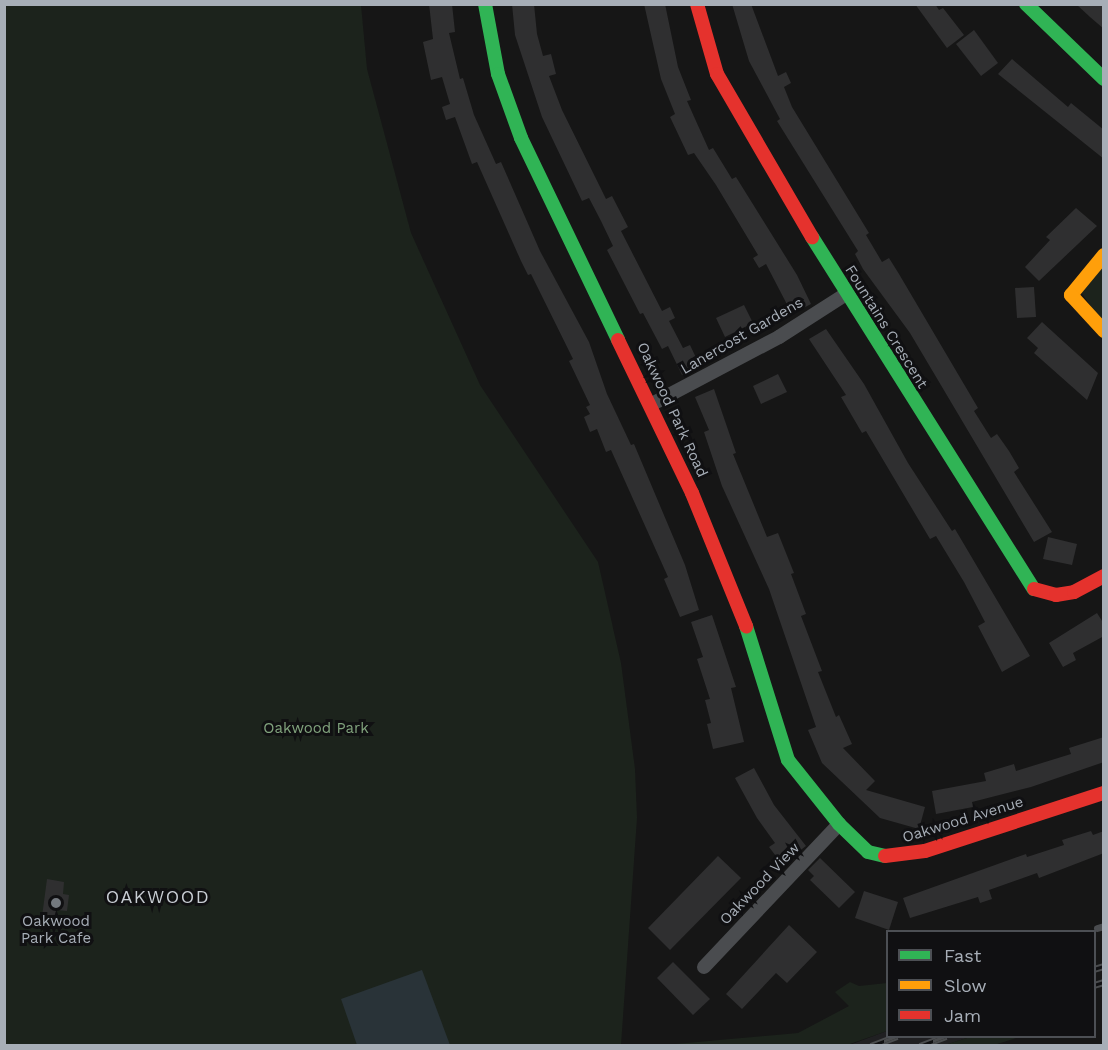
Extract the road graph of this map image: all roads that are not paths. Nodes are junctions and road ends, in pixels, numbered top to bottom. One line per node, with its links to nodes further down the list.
1 (485, 4): 8 (street, Oakwood Park Road)
2 (697, 4): 6 (street, Fountains Crescent)
3 (1026, 4): 4 (street)
4 (1104, 80)
5 (1104, 255): 7 (street)
6 (846, 294): 8 (street, Lanercost Gardens); 9 (street, Fountains Crescent)
7 (1104, 331)
8 (652, 404): 11 (street, Oakwood Park Road)
9 (1104, 576)
10 (1104, 793): 11 (street, Oakwood Avenue)
11 (839, 824): 12 (street, Oakwood View)
12 (704, 966)

